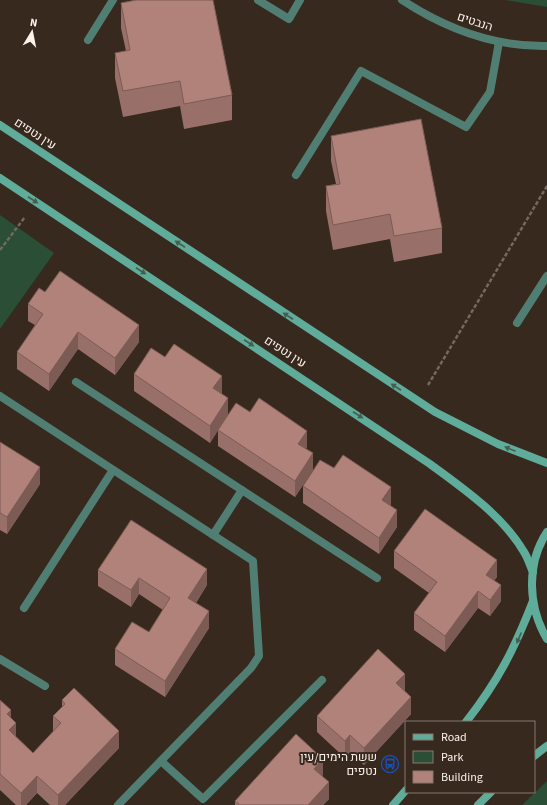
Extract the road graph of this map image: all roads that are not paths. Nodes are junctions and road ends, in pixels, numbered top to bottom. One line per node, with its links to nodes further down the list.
1 (113, 0): 5 (street)
2 (258, 0): 3 (street)
3 (300, 0)
4 (402, 0): 6 (street, הנבטים)
5 (88, 40)
6 (499, 42): 7 (street, הנבטים); 9 (street)
7 (547, 46)
8 (0, 125): 15 (street, עין נטפים, one-way to 8)
9 (296, 175)
10 (0, 178): 20 (street, עין נטפים, one-way to 20)
11 (547, 276): 12 (street)
12 (517, 323)
13 (76, 382): 17 (street)
14 (0, 396): 16 (street)
15 (547, 463)
16 (113, 470): 19 (street); 23 (street)
17 (242, 490): 19 (street); 21 (street)
18 (547, 532): 20 (street)
19 (213, 536): 31 (street)
20 (533, 572): 22 (street)
21 (377, 578)
22 (533, 601): 24 (street); 28 (street, one-way to 28)
23 (24, 608)
24 (547, 639)
25 (0, 659): 27 (street)
26 (322, 680): 31 (street)
27 (46, 686)
28 (467, 721)
29 (547, 746): 30 (street)
30 (535, 755)
31 (161, 761): 34 (street)
32 (405, 791): 35 (street)
33 (491, 793): 36 (street)
34 (118, 805)
35 (393, 805)
36 (478, 805)

